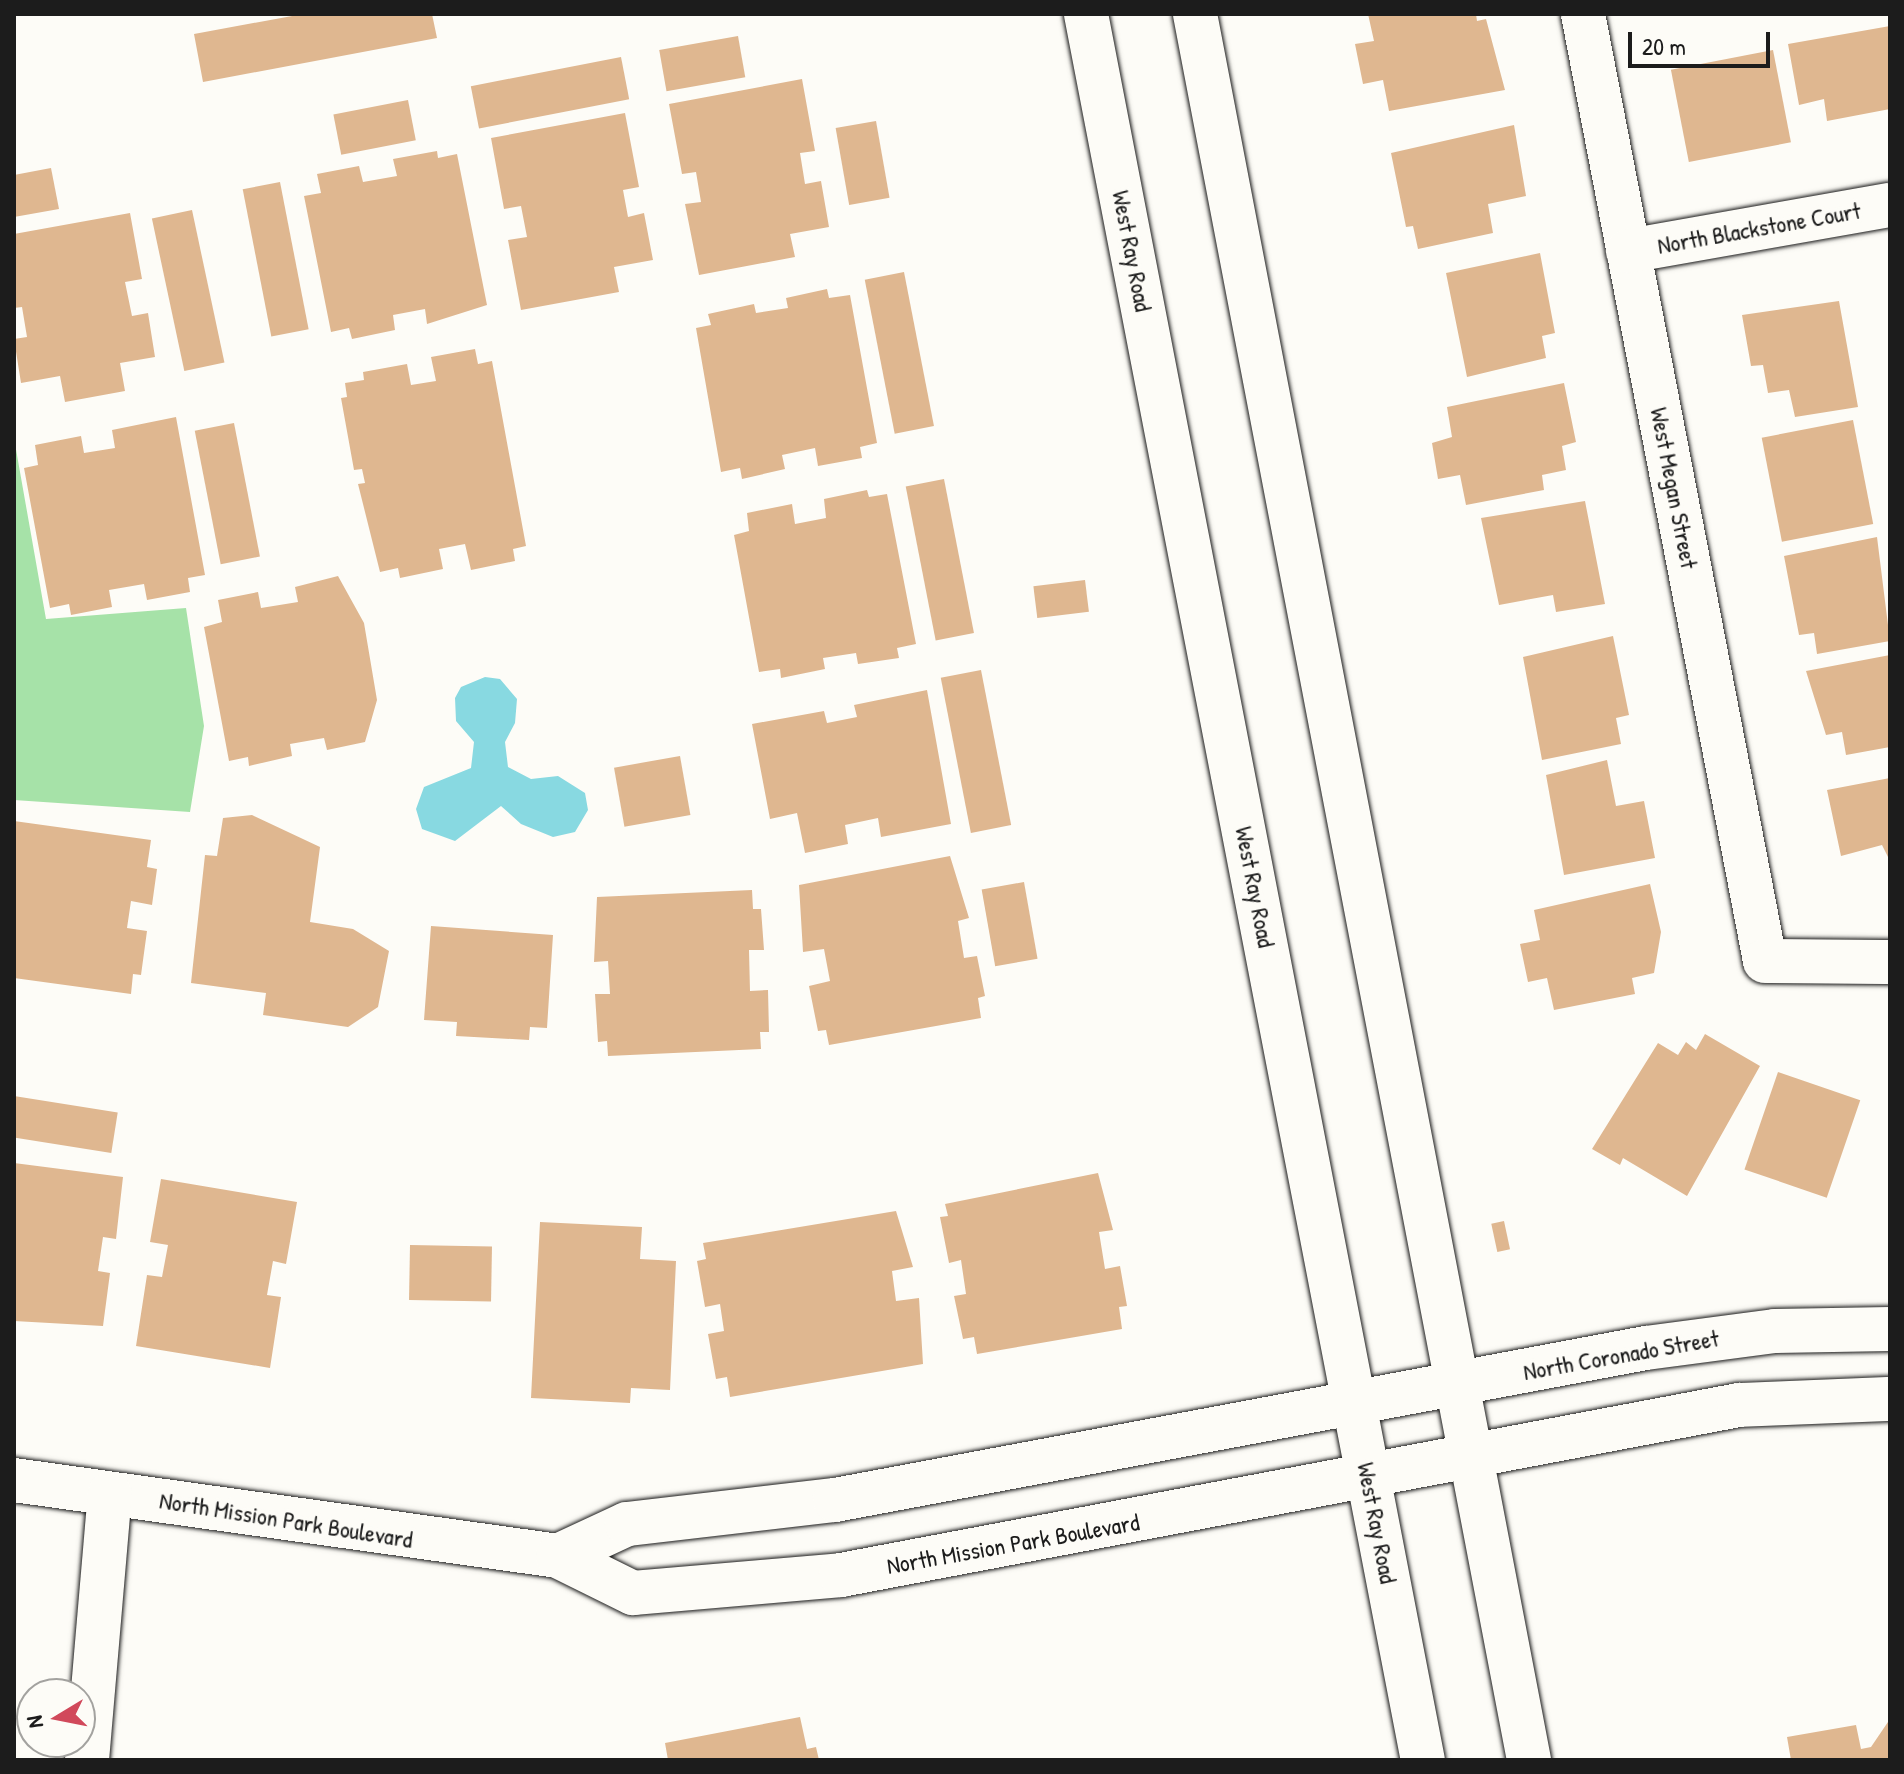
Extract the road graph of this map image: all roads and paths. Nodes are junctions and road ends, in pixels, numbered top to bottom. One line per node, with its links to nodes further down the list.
1 (1086, 14): 10 (street, West Ray Road)
2 (1195, 14): 8 (street)
3 (1583, 14): 5 (street, West Megan Street)
4 (1890, 205): 5 (street, North Blackstone Court)
5 (1628, 251): 6 (street, West Megan Street)
6 (1890, 962)
7 (1890, 1329): 8 (street, North Coronado Street)
8 (1458, 1385): 10 (street, North Coronado Street); 11 (street)
9 (1890, 1399): 11 (street)
10 (1354, 1404): 12 (street, West Ray Road); 15 (street)
11 (1471, 1454): 12 (street, North Mission Park Boulevard); 18 (street)
12 (1367, 1475): 15 (street, North Mission Park Boulevard); 17 (street, West Ray Road)
13 (14, 1480): 14 (street, North Mission Park Boulevard)
14 (110, 1494): 15 (street, North Mission Park Boulevard); 16 (street)
15 (558, 1556)
16 (87, 1760)
17 (1423, 1760)
18 (1529, 1760)

